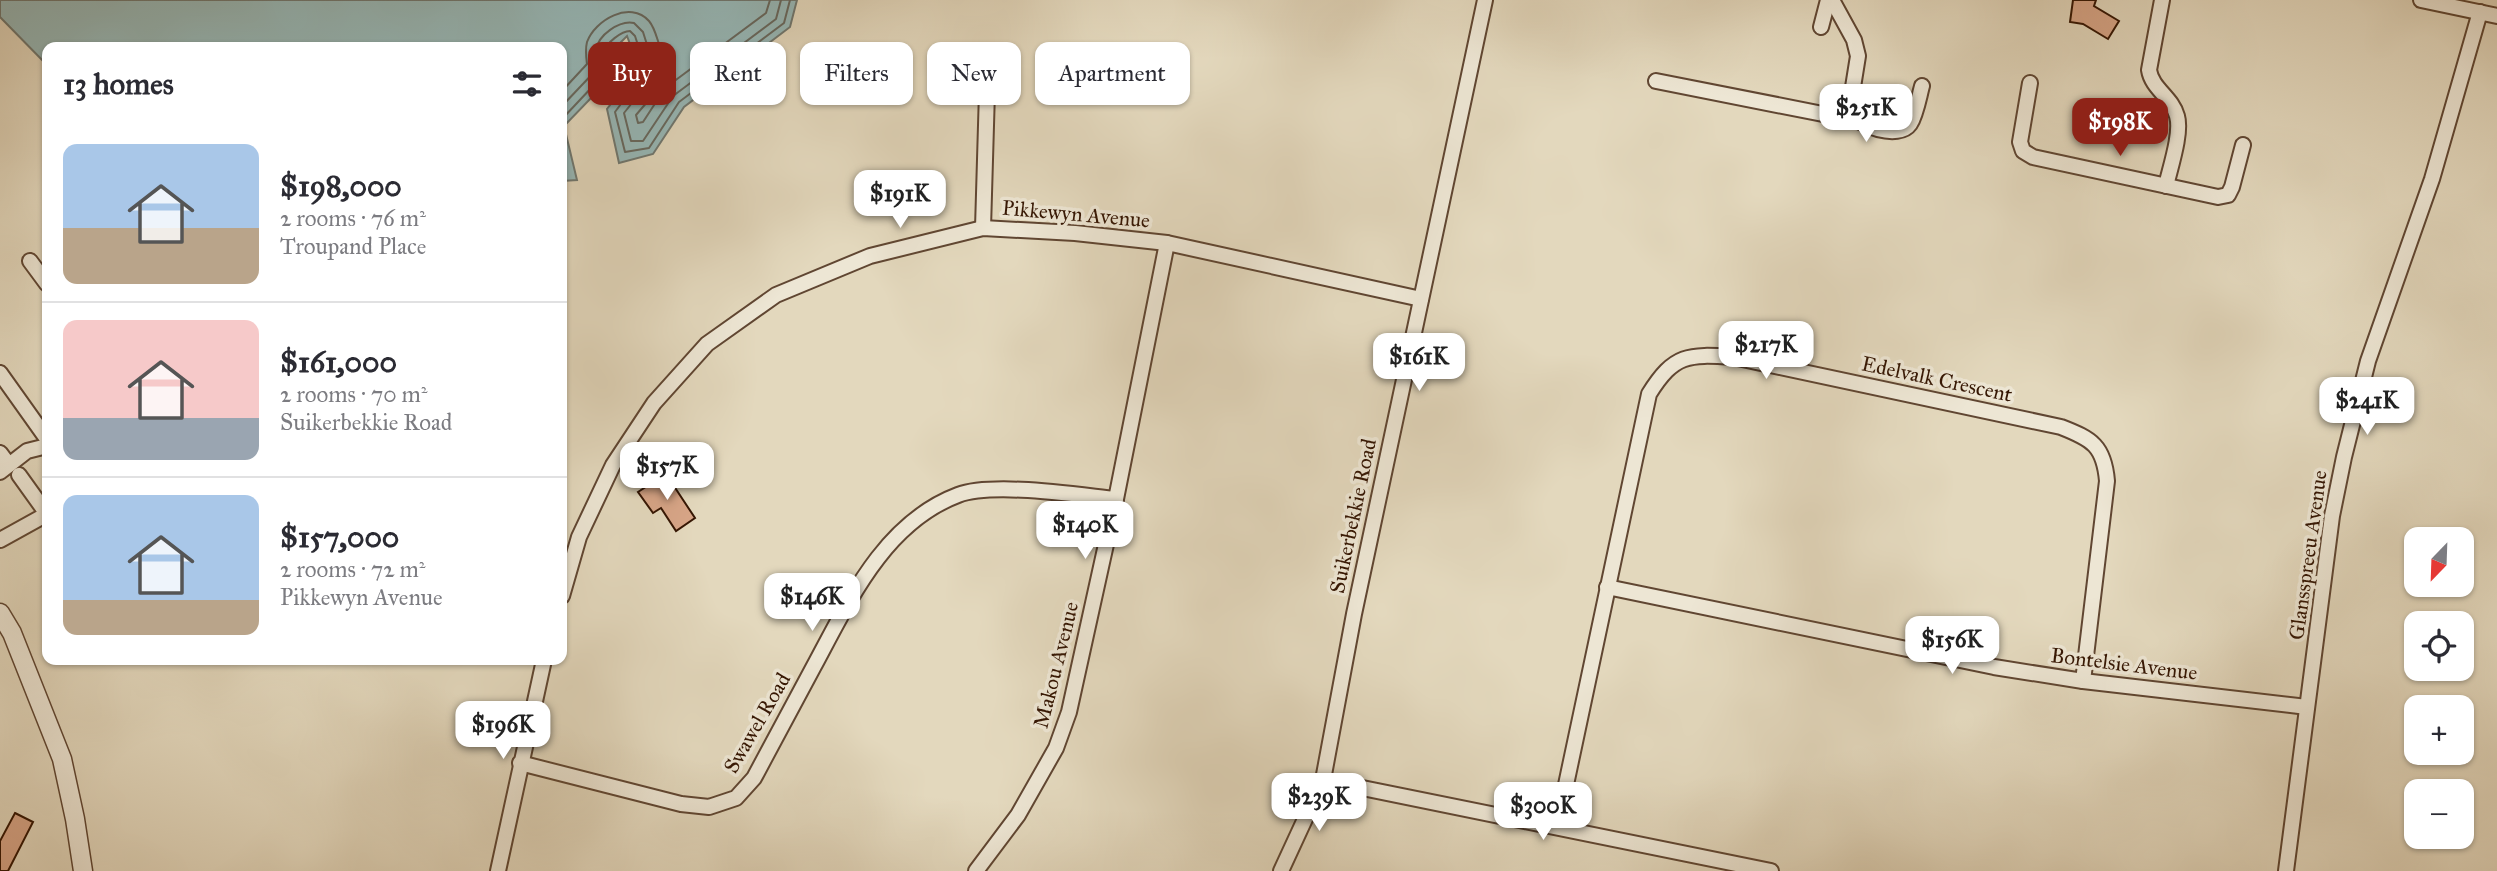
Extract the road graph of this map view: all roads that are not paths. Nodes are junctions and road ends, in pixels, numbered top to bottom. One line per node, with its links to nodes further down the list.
1 (1485, 0): 19 (street, Suikerbekkie Road)
2 (1830, 0): 7 (street); 12 (street)
3 (2162, 0): 14 (street)
4 (2421, 0): 5 (street)
5 (2480, 12): 6 (street); 34 (street, Glansspreeu Avenue)
6 (2497, 16)
7 (1821, 27)
8 (1656, 81): 12 (street)
9 (2030, 83): 14 (street)
10 (1922, 86): 12 (street)
11 (987, 105): 15 (street)
12 (1849, 112)
13 (2243, 145): 14 (street)
14 (2166, 186)
15 (983, 228): 16 (street, Pikkewyn Avenue); 29 (street, Pikkewyn Avenue)
16 (1167, 243): 19 (street, Pikkewyn Avenue); 25 (street, Makou Avenue)
17 (30, 261): 18 (street)
18 (42, 277)
19 (1421, 299): 36 (street, Suikerbekkie Road)
20 (0, 373): 21 (street)
21 (42, 432)
22 (42, 446): 24 (street)
23 (0, 453): 24 (street)
24 (9, 471): 26 (street)
25 (1116, 499): 35 (street, Swawel Road); 40 (street, Makou Avenue)
26 (42, 508)
27 (42, 517): 28 (street)
28 (0, 540)
29 (567, 579)
30 (1607, 587): 33 (street, Bontelsie Avenue); 33 (street, Edelvalk Crescent); 37 (street, Edelvalk Crescent)
31 (0, 613): 38 (street)
32 (543, 665): 35 (street)
33 (2082, 681): 34 (street, Bontelsie Avenue)
34 (2307, 707): 43 (street, Glansspreeu Avenue)
35 (520, 763): 39 (street)
36 (1323, 780): 37 (street); 41 (street, Suikerbekkie Road)
37 (1558, 827): 42 (street)
38 (83, 871)
39 (498, 871)
40 (976, 871)
41 (1282, 871)
42 (1771, 871)
43 (2286, 871)

